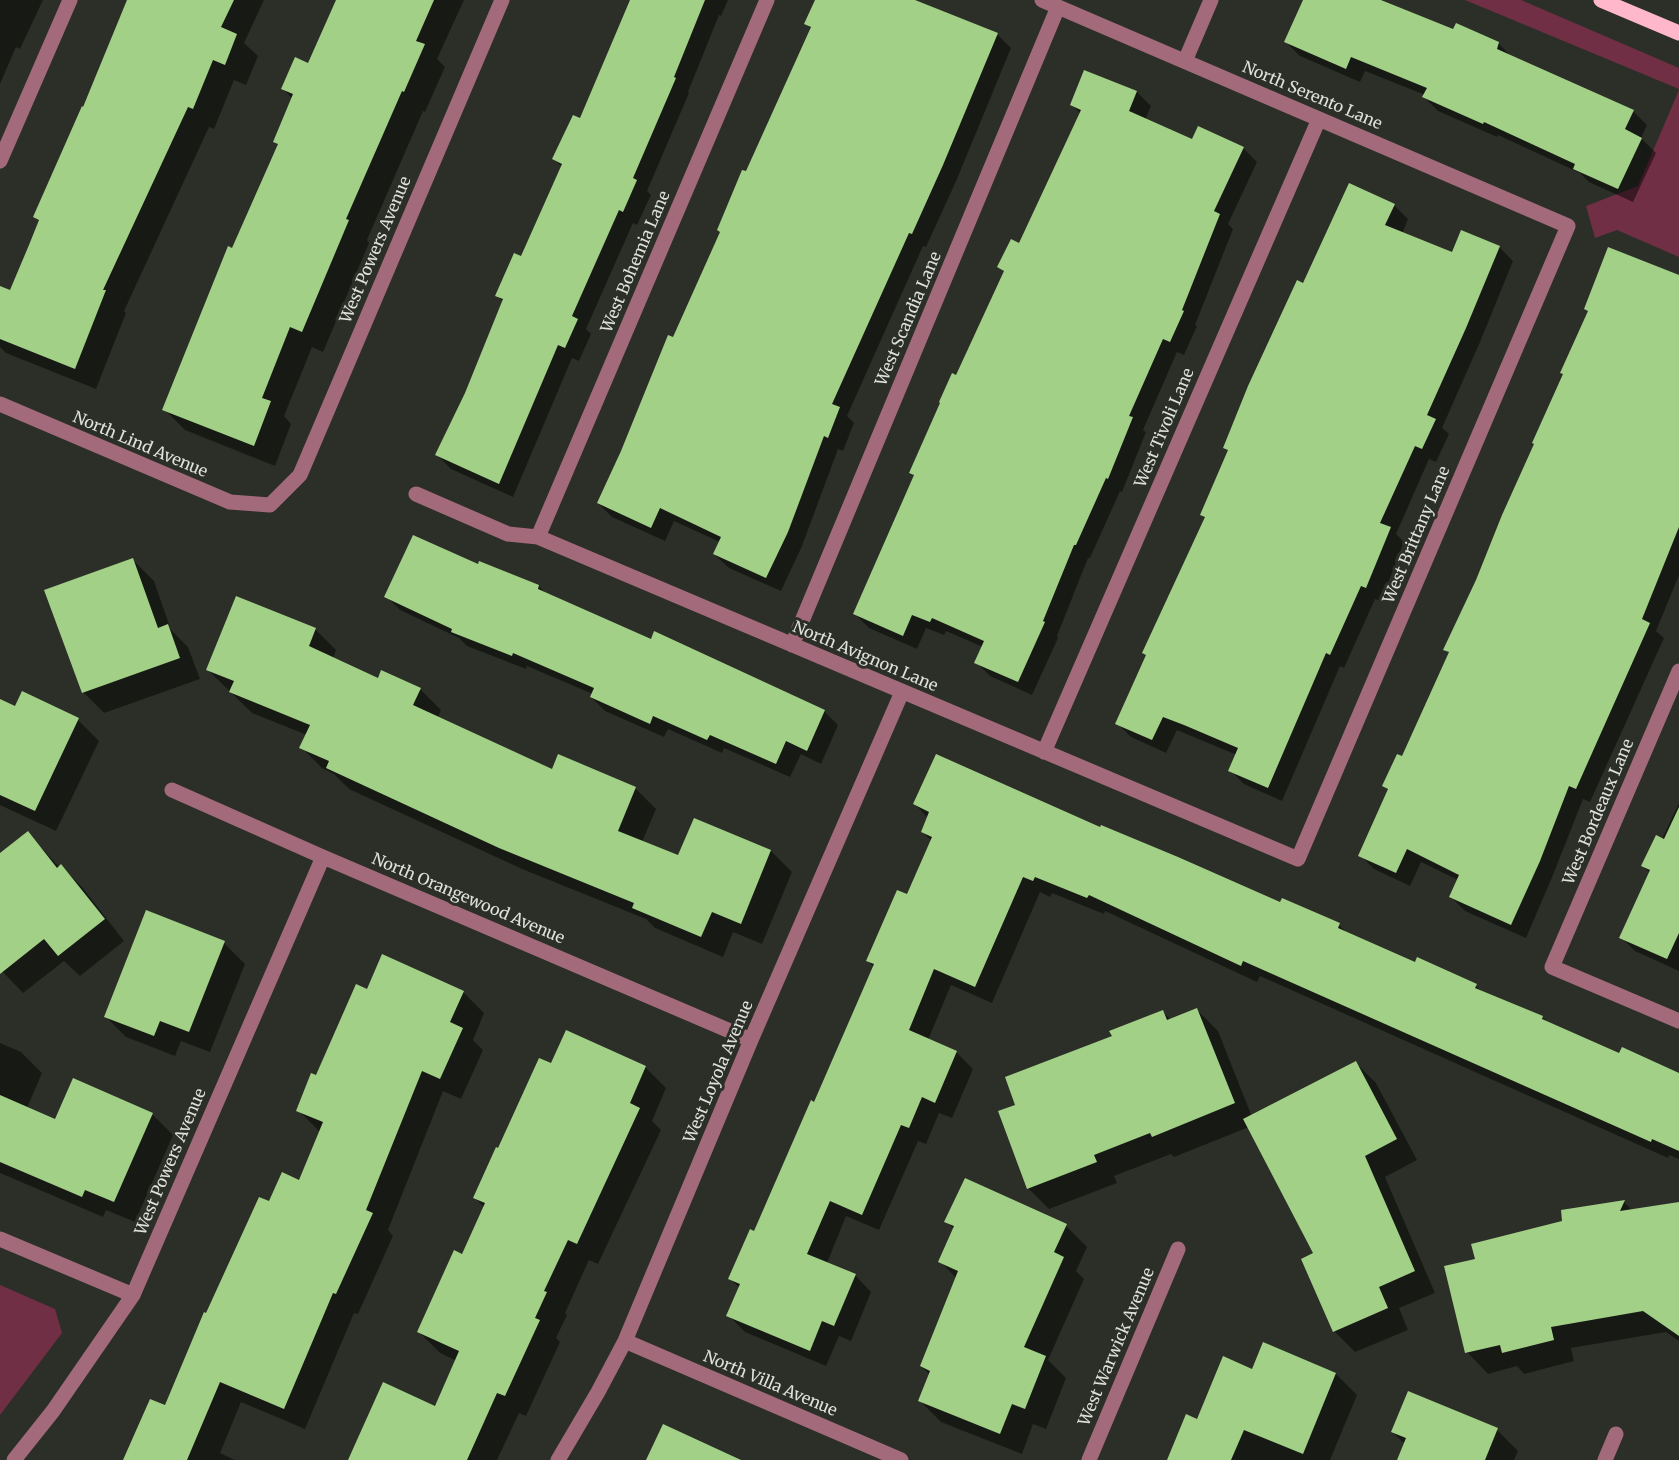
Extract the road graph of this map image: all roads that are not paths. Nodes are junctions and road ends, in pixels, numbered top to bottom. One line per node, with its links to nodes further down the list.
1 (69, 0): 11 (street)
2 (502, 0): 15 (street, West Powers Avenue)
3 (767, 0): 16 (street, West Bohemia Lane)
4 (1042, 0): 7 (street, North Serento Lane)
5 (1211, 0): 9 (street)
6 (1601, 0): 8 (main road)
7 (1058, 7): 9 (street, North Serento Lane); 17 (street, West Scandia Lane)
8 (1679, 33)
9 (1185, 61): 10 (street, North Serento Lane)
10 (1319, 119): 12 (street, North Serento Lane); 20 (street, West Tivoli Lane)
11 (0, 161)
12 (1568, 226): 23 (street, West Brittany Lane)
13 (0, 404): 15 (street, North Lind Avenue)
14 (416, 494): 16 (street, North Avignon Lane)
15 (270, 506)
16 (538, 537): 17 (street, North Avignon Lane)
17 (792, 645): 19 (street, North Avignon Lane)
18 (1679, 671): 24 (street, West Bordeaux Lane)
19 (902, 692): 20 (street, North Avignon Lane); 25 (street, West Loyola Avenue)
20 (1044, 752): 23 (street, North Avignon Lane)
21 (172, 790): 22 (street, North Orangewood Avenue)
22 (323, 857): 25 (street, North Orangewood Avenue); 28 (street, West Powers Avenue)
23 (1298, 860)
24 (1679, 1021)
25 (751, 1040): 29 (street, West Loyola Avenue)
26 (0, 1239): 28 (street)
27 (1178, 1249): 34 (street, West Warwick Avenue)
28 (134, 1295): 31 (street, West Powers Avenue)
29 (625, 1341): 32 (street, West Loyola Avenue); 33 (street, North Villa Avenue)
30 (1616, 1434): 35 (street)
31 (14, 1460)
32 (558, 1460)
33 (901, 1460)
34 (1089, 1460)
35 (1605, 1460)

